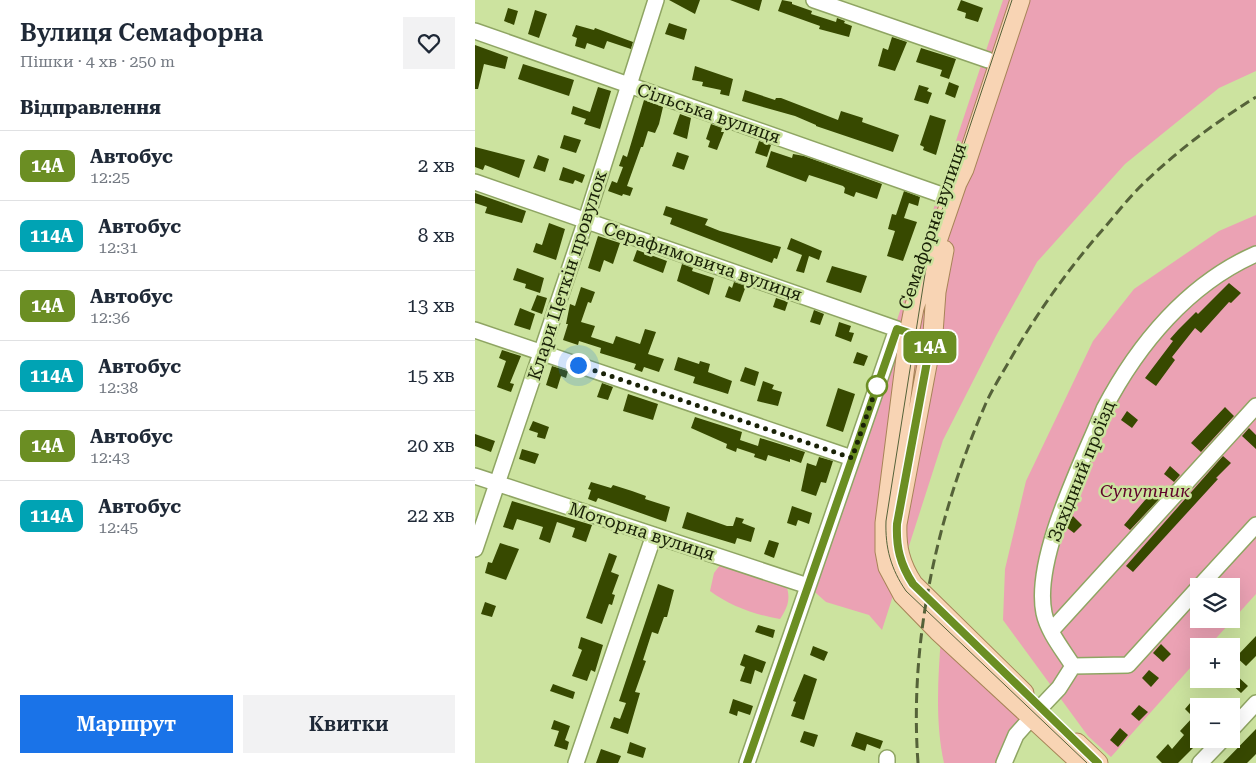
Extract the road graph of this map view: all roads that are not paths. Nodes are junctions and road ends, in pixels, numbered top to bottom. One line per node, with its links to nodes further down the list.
1 (656, 0): 7 (street, Клари Цеткін провулок)
2 (814, 0): 6 (street)
3 (1008, 0): 6 (main road, Семафорна вулиця)
4 (1021, 0): 8 (main road, Семафорна вулиця)
5 (475, 31): 7 (street, Сільська вулиця)
6 (988, 60): 10 (main road, Семафорна вулиця)
7 (629, 85): 10 (street, Сільська вулиця); 11 (street, Клари Цеткін провулок)
8 (964, 169): 14 (main road, Семафорна вулиця); 15 (main road, Семафорна вулиця)
9 (475, 182): 11 (street, Серафимовича вулиця)
10 (942, 195): 14 (main road, Семафорна вулиця)
11 (586, 220): 14 (street, Серафимовича вулиця); 16 (street, Клари Цеткін провулок)
12 (1256, 254): 27 (street, Західний проїзд)
13 (475, 330): 16 (street)
14 (903, 332): 15 (main road, Серафимовича вулиця); 18 (street, Семафорна вулиця); 30 (main road)
15 (931, 340): 30 (main road, Семафорна вулиця)
16 (541, 352): 18 (street); 20 (street, Клари Цеткін провулок)
17 (1256, 406): 27 (street)
18 (852, 458): 25 (street, Семафорна вулиця)
19 (475, 476): 20 (street, Моторна вулиця)
20 (497, 483): 22 (street, Моторна вулиця); 23 (street, Клари Цеткін провулок)
21 (1256, 525): 24 (street)
22 (654, 535): 25 (street, Моторна вулиця); 33 (street)
23 (475, 549)
24 (1207, 578)
25 (808, 586): 34 (street, Семафорна вулиця)
26 (1190, 597): 28 (street)
27 (1051, 631): 28 (street, Західний проїзд)
28 (1073, 666): 30 (street)
29 (1256, 703): 31 (street)
30 (1036, 713): 35 (street); 36 (main road); 37 (main road)
31 (1240, 720)
32 (1214, 748): 38 (street)
33 (576, 763)
34 (747, 763)
35 (1004, 763)
36 (1081, 763)
37 (1098, 763)
38 (1200, 763)

